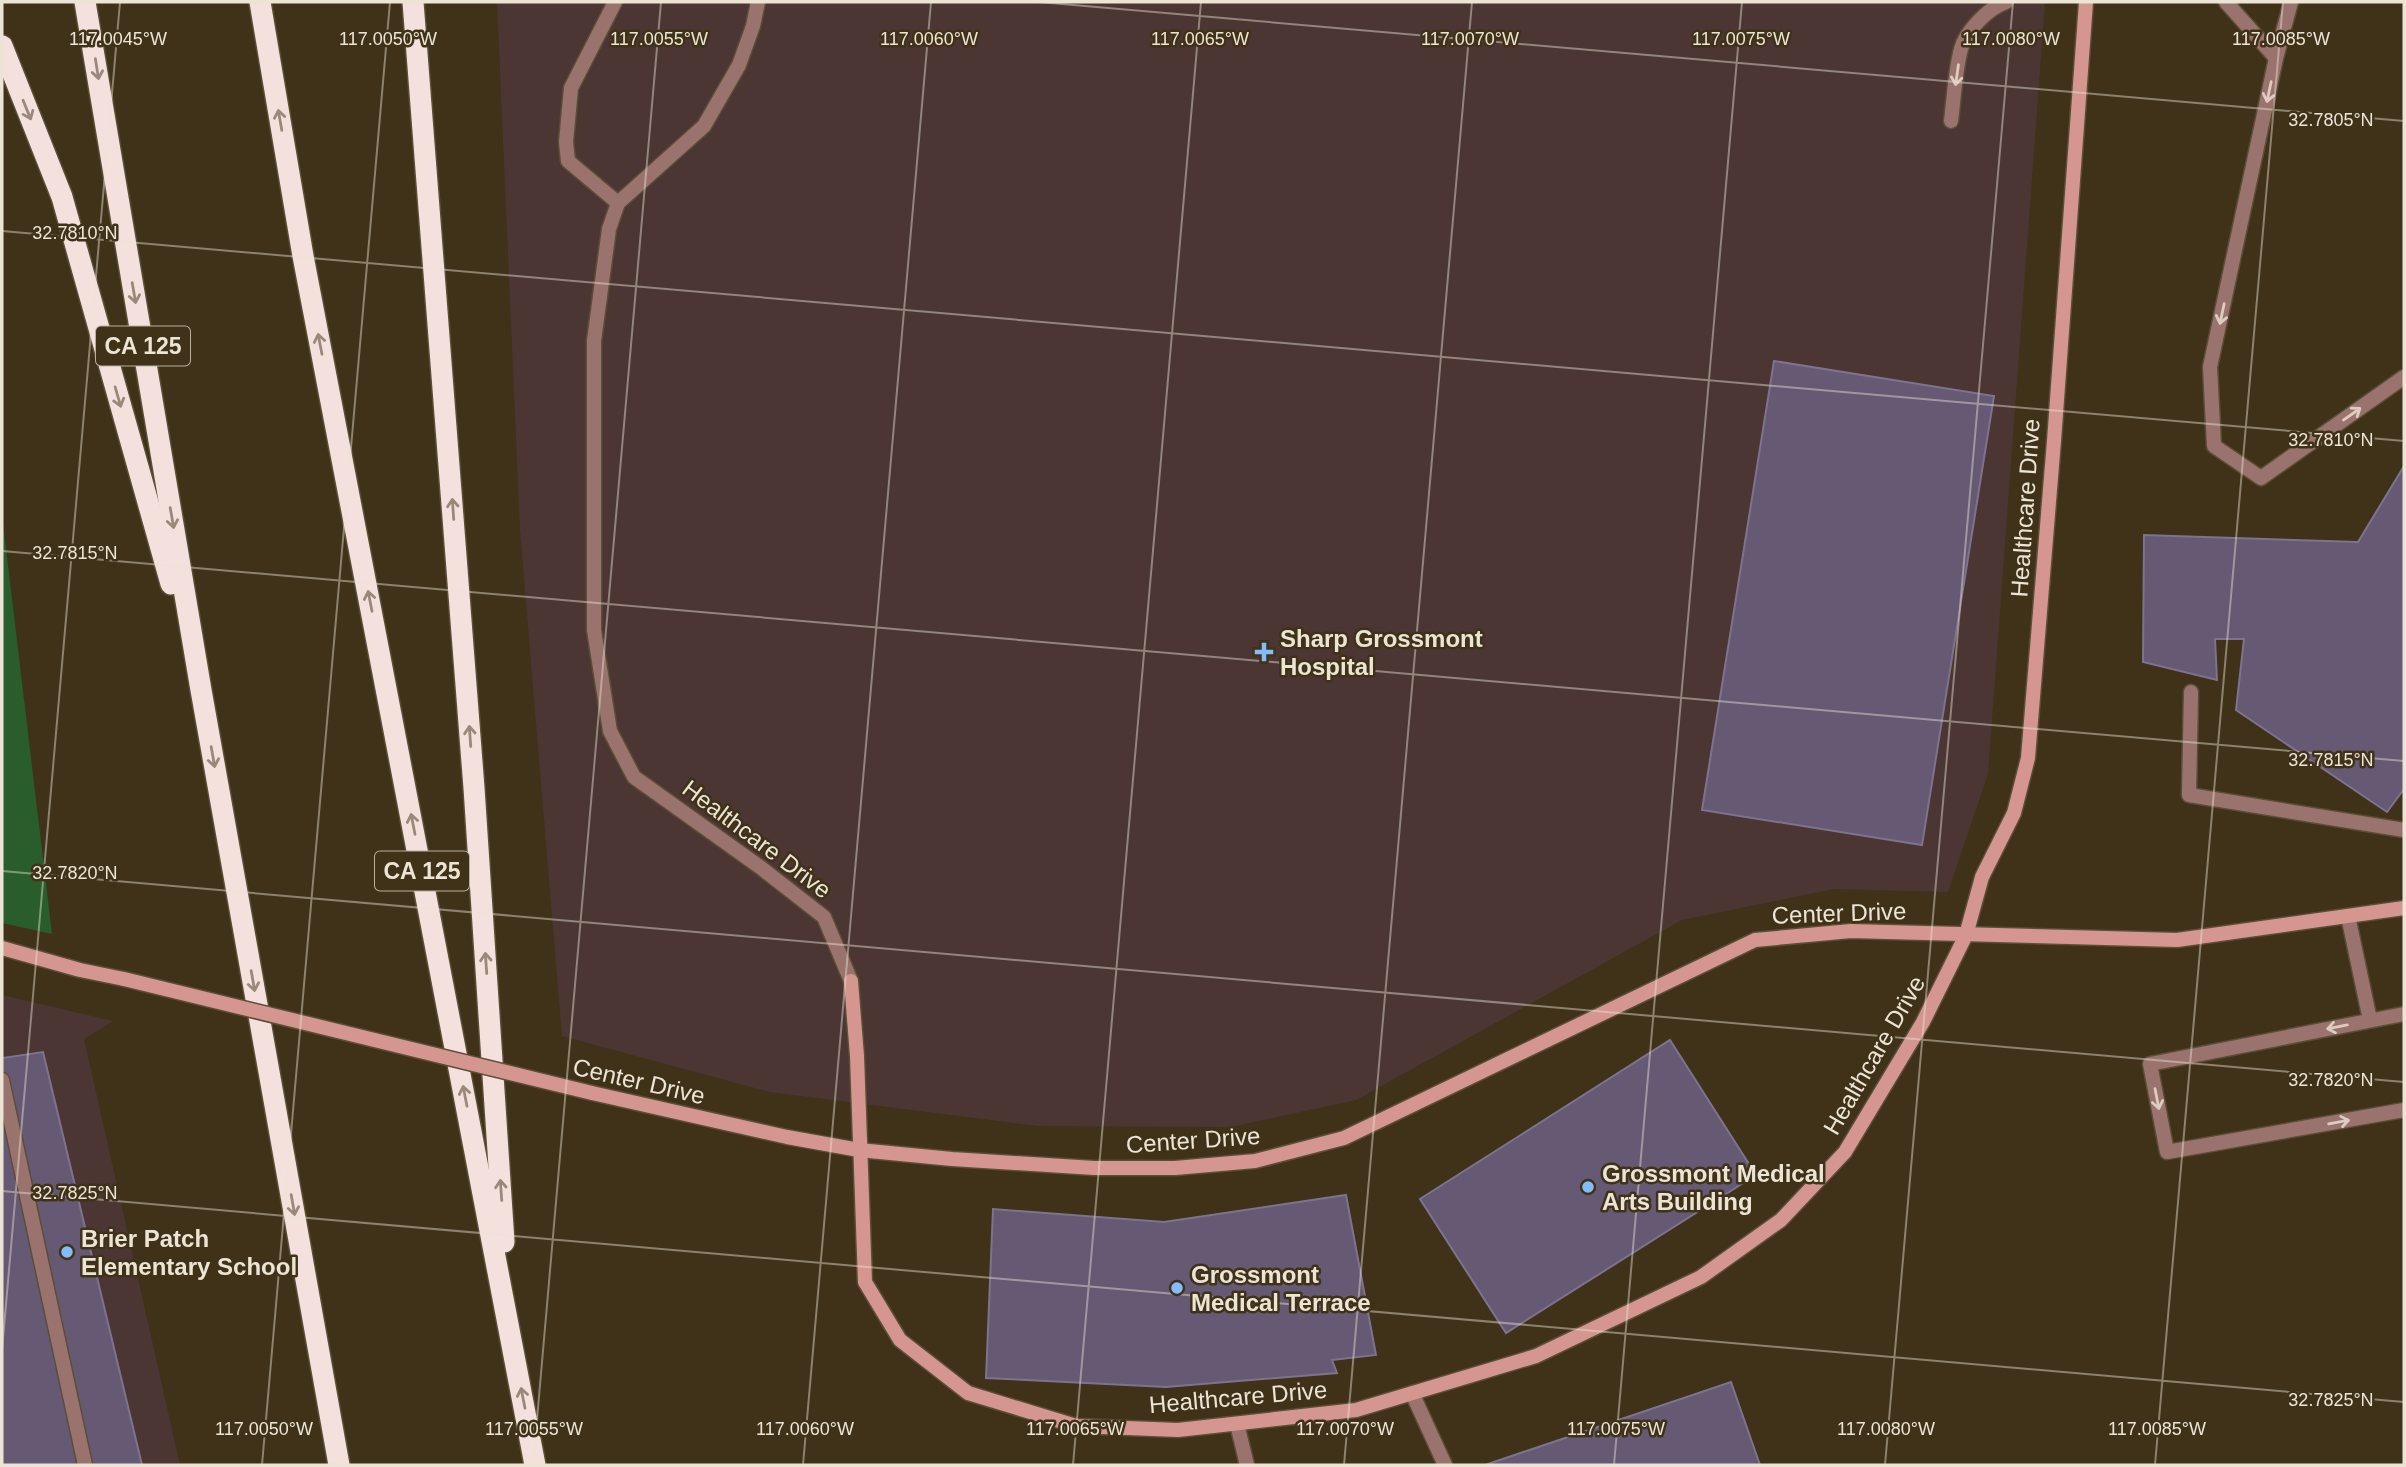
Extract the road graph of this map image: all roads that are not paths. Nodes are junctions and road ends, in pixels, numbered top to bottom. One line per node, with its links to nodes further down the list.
1 (85, 2): 15 (highway, CA 125, one-way to 15)
2 (260, 2): 27 (highway, CA 125, one-way to 2)
3 (413, 2): 27 (highway, one-way to 3)
4 (615, 2): 13 (street)
5 (758, 2): 13 (street)
6 (2006, 2): 12 (street, one-way to 12)
7 (2086, 2): 20 (street, Healthcare Drive)
8 (2226, 2): 11 (street)
9 (2291, 2): 11 (street)
10 (2, 46): 15 (highway, one-way to 15)
11 (2276, 58): 14 (street, one-way to 14)
12 (1951, 121)
13 (618, 203): 26 (street, Healthcare Drive)
14 (2404, 377)
15 (201, 690): 31 (highway, CA 125, one-way to 31)
16 (2191, 692): 17 (street)
17 (2404, 830)
18 (2404, 908): 19 (street, Center Drive)
19 (2348, 916): 20 (street, Center Drive); 23 (street)
20 (1966, 935): 26 (street, Center Drive); 28 (street, Healthcare Drive)
21 (2, 948): 26 (street, Center Drive, bridge)
22 (2404, 1014): 23 (street)
23 (2370, 1020): 25 (street, one-way to 25)
24 (2, 1080): 30 (street)
25 (2404, 1110)
26 (859, 1150): 29 (street, Healthcare Drive)
27 (510, 1331): 32 (highway, CA 125, one-way to 27)
28 (1412, 1393): 29 (street, Healthcare Drive); 34 (street)
29 (1237, 1424): 33 (street)
30 (85, 1465)
31 (339, 1465)
32 (535, 1465)
33 (1247, 1465)
34 (1445, 1465)

